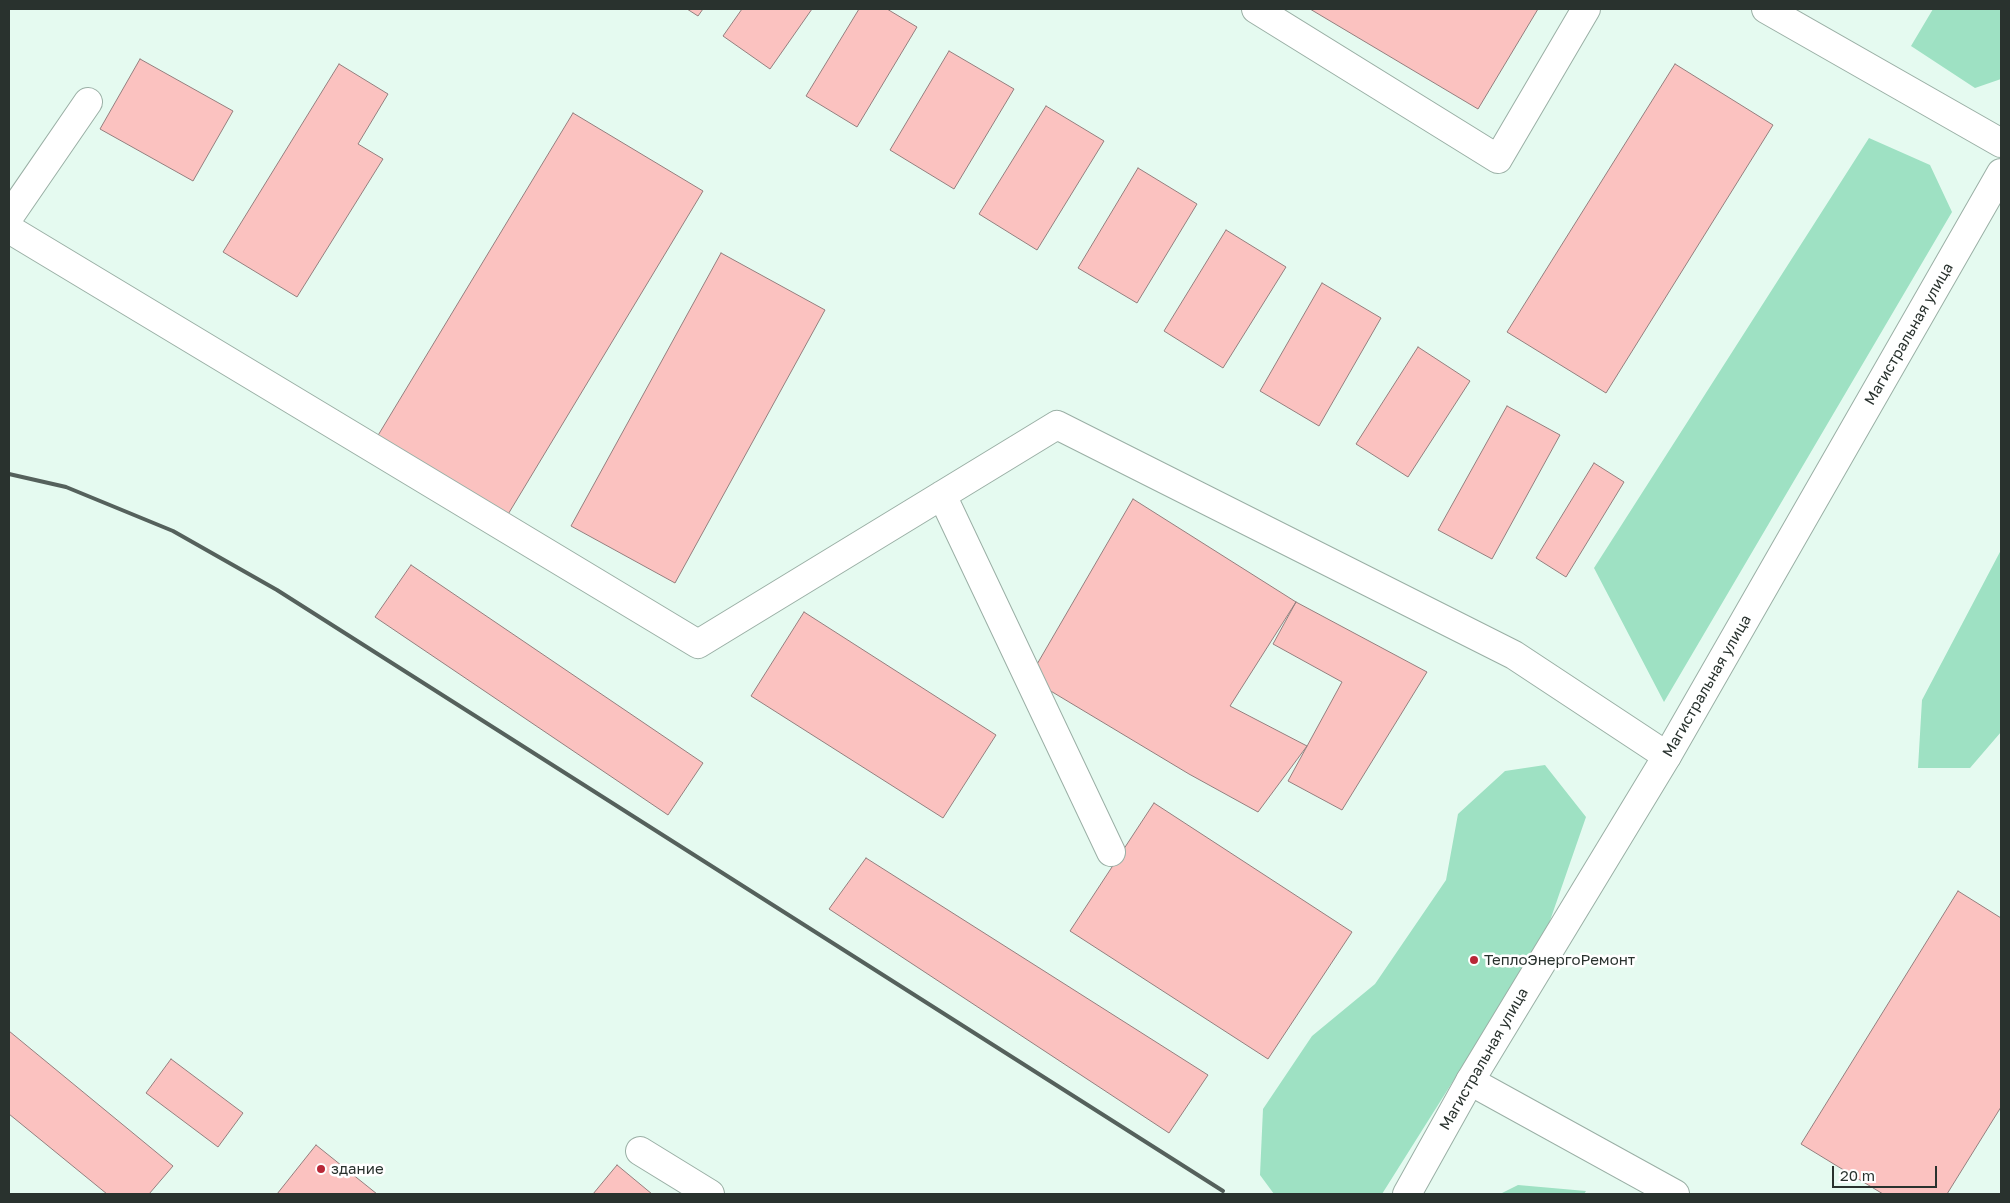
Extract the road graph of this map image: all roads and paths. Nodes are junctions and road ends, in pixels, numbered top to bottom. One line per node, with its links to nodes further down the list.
1 (1256, 9): 2 (main road)
2 (1586, 9)
3 (1766, 9): 5 (main road)
4 (88, 102): 7 (main road)
5 (2001, 144)
6 (2001, 173): 10 (main road, Магистральная улица)
7 (9, 217)
8 (9, 230): 9 (main road)
9 (942, 495): 10 (main road); 11 (main road)
10 (1668, 756): 12 (main road, Магистральная улица)
11 (1111, 852)
12 (1470, 1081): 15 (main road, Магистральная улица); 16 (main road)
13 (640, 1152): 14 (main road)
14 (710, 1194)
15 (1407, 1194)
16 (1675, 1194)

